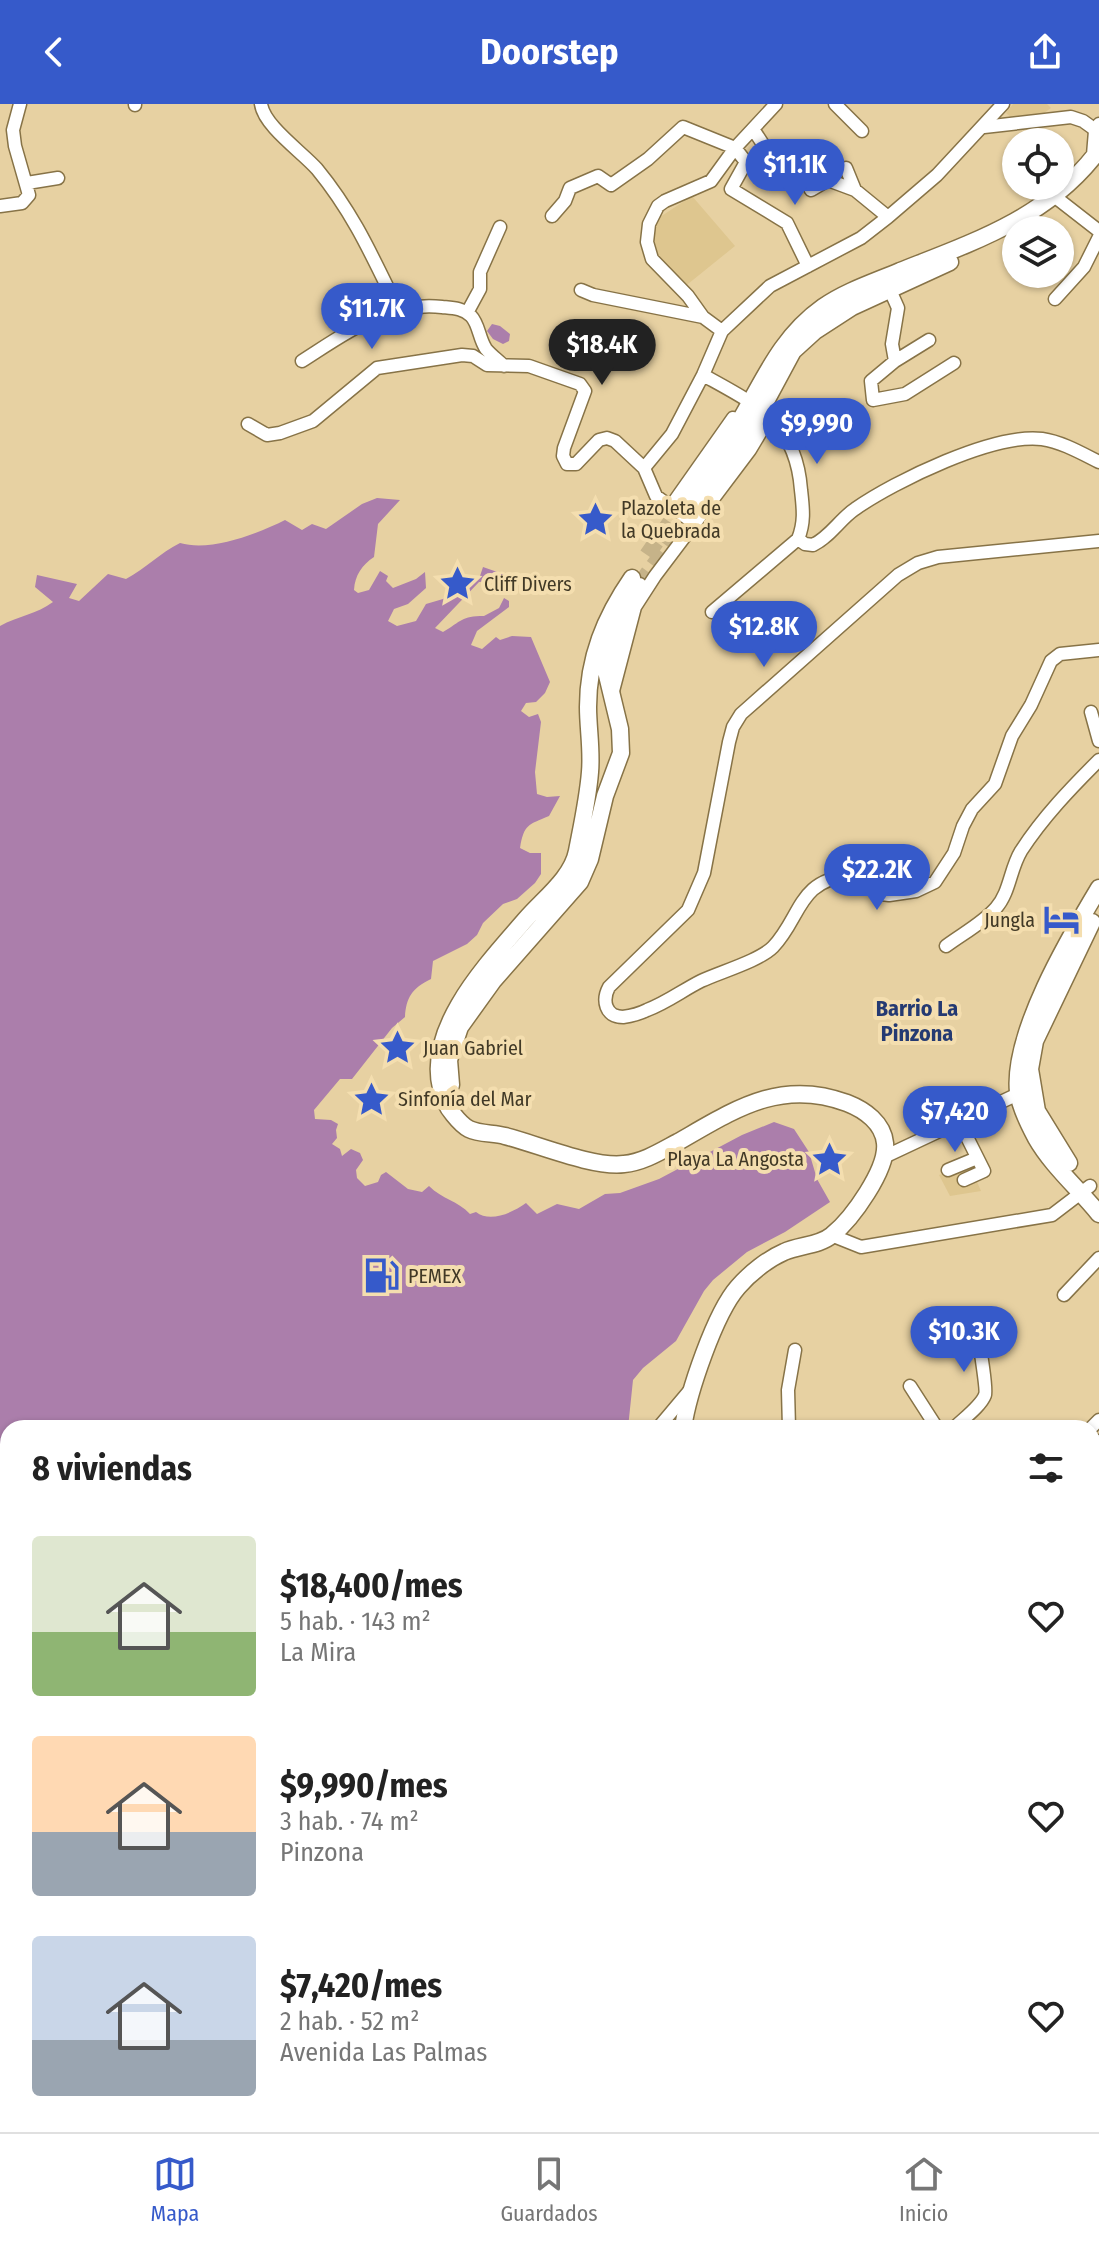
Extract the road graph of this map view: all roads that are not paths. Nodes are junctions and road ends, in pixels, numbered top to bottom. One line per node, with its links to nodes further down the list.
1 (20, 104): 15 (street)
2 (261, 104): 31 (street)
3 (776, 104): 7 (street)
4 (1003, 104): 6 (street)
5 (835, 105): 9 (street)
6 (984, 127): 8 (street); 23 (street)
7 (753, 129): 10 (street); 16 (street)
8 (1098, 130): 11 (main road)
9 (862, 131)
10 (735, 148): 21 (street); 27 (street); 33 (street)
11 (1094, 163): 14 (main road)
12 (846, 168): 16 (street)
13 (58, 178): 15 (street)
14 (1074, 182)
15 (27, 183): 20 (street)
16 (855, 190): 23 (street)
17 (1054, 200): 41 (main road)
18 (1055, 200): 22 (main road)
19 (1059, 200): 25 (street)
20 (0, 206)
21 (552, 216)
22 (1040, 216)
23 (888, 217): 27 (street)
24 (500, 227): 32 (street)
25 (1099, 234): 30 (street)
26 (1002, 237): 29 (main road)
27 (808, 266): 34 (street)
28 (581, 290): 33 (street)
29 (890, 290): 37 (street); 41 (main road)
30 (1055, 299)
31 (398, 309): 32 (street); 36 (street)
32 (467, 313): 39 (street)
33 (703, 317): 34 (street)
34 (722, 331): 40 (street)
35 (929, 340): 37 (street)
36 (302, 361)
37 (895, 361): 38 (street)
38 (954, 363)
39 (504, 366): 42 (street); 44 (street)
40 (703, 375): 41 (street); 44 (street)
41 (756, 406): 45 (main road); 45 (street); 46 (street)
42 (248, 424)
43 (1099, 462): 46 (street)
44 (644, 468): 45 (street)
45 (686, 511): 50 (street)
46 (798, 539): 48 (street)
47 (1099, 541): 49 (street)
48 (712, 612)
49 (1099, 650)
50 (611, 698): 59 (main road); 59 (main road)
51 (1091, 712): 52 (street)
52 (1099, 741)
53 (1098, 762): 56 (street)
54 (1099, 888): 57 (main road)
55 (1099, 907): 64 (main road)
56 (946, 946)
57 (1018, 1094): 58 (street); 64 (main road)
58 (959, 1121): 60 (street); 61 (street)
59 (500, 1135): 60 (main road)
60 (884, 1157): 66 (main road)
61 (977, 1158): 62 (street); 63 (street)
62 (948, 1170)
63 (964, 1180)
64 (1091, 1192): 65 (main road); 66 (street)
65 (1099, 1214)
66 (831, 1235): 72 (main road)
67 (1099, 1258): 68 (street)
68 (1064, 1295)
69 (978, 1338): 77 (street)
70 (795, 1350): 75 (street)
71 (910, 1386): 76 (street)
72 (690, 1390): 73 (street); 74 (main road)
73 (665, 1420)
74 (684, 1420)
75 (789, 1420)
76 (932, 1420)
77 (962, 1420)

